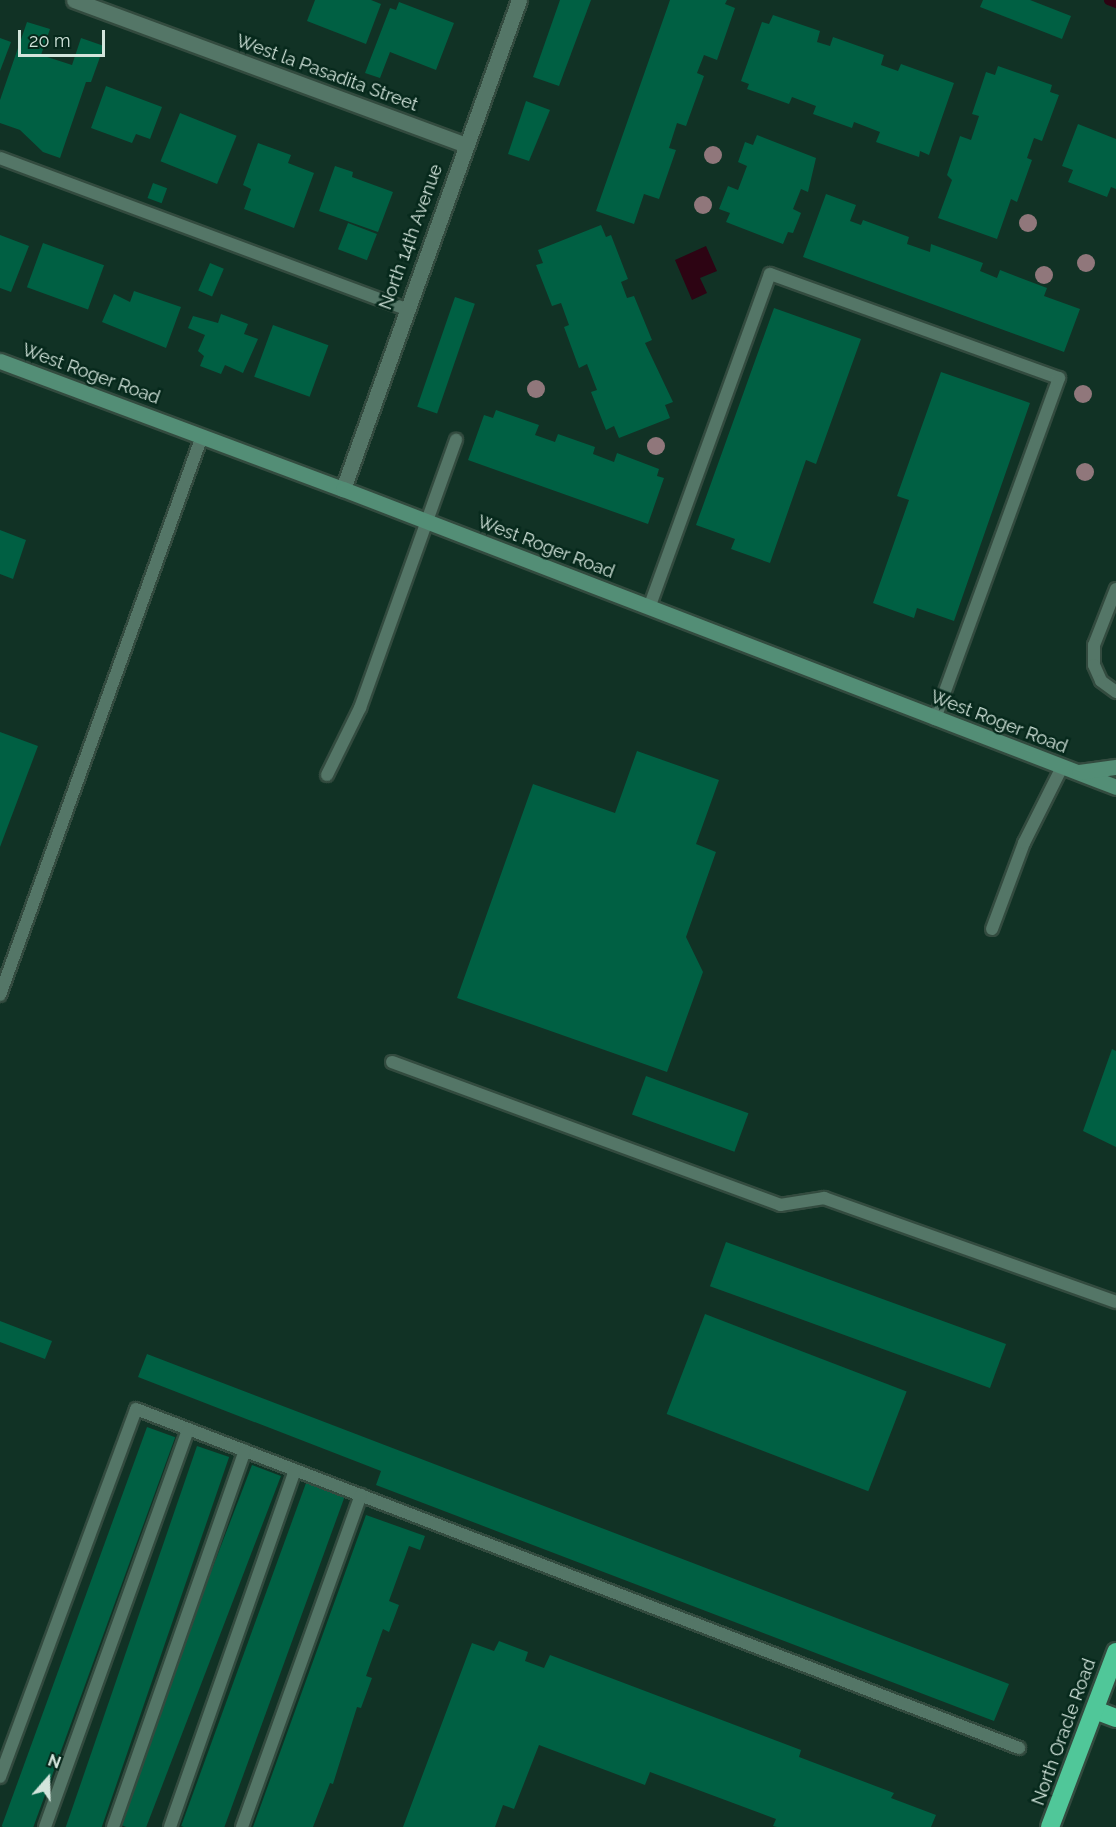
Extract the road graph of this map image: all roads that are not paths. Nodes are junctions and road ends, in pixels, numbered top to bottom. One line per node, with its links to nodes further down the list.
1 (74, 0): 3 (street, West la Pasadita Street)
2 (519, 0): 3 (street, North 14th Avenue)
3 (465, 145): 5 (street, North 14th Avenue)
4 (0, 158): 5 (lane)
5 (406, 309): 9 (street, North 14th Avenue)
6 (0, 361): 7 (street, West Roger Road)
7 (202, 436): 9 (street, West Roger Road); 20 (lane)
8 (456, 440): 10 (lane)
9 (343, 489): 10 (street, West Roger Road)
10 (426, 521): 12 (street, West Roger Road); 17 (lane)
11 (1116, 589): 13 (lane)
12 (649, 608): 14 (street, West Roger Road); 14 (lane)
13 (1116, 692)
14 (935, 719): 16 (street, West Roger Road)
15 (1116, 767): 16 (street, West Roger Road)
16 (1069, 769): 18 (street, West Roger Road); 19 (lane)
17 (327, 775)
18 (1116, 788)
19 (992, 929)
20 (0, 995)
21 (392, 1062): 22 (lane)
22 (1116, 1302)
23 (188, 1429): 24 (lane); 31 (lane); 32 (lane)
24 (245, 1450): 25 (lane); 33 (lane)
25 (295, 1470): 26 (lane); 34 (lane)
26 (362, 1495): 30 (lane); 35 (lane)
27 (1116, 1652): 28 (highway, North Oracle Road)
28 (1095, 1710): 29 (highway); 36 (highway, North Oracle Road)
29 (1116, 1718)
30 (1019, 1748)
31 (0, 1777)
32 (45, 1827)
33 (113, 1827)
34 (170, 1827)
35 (242, 1827)
36 (1050, 1827)

